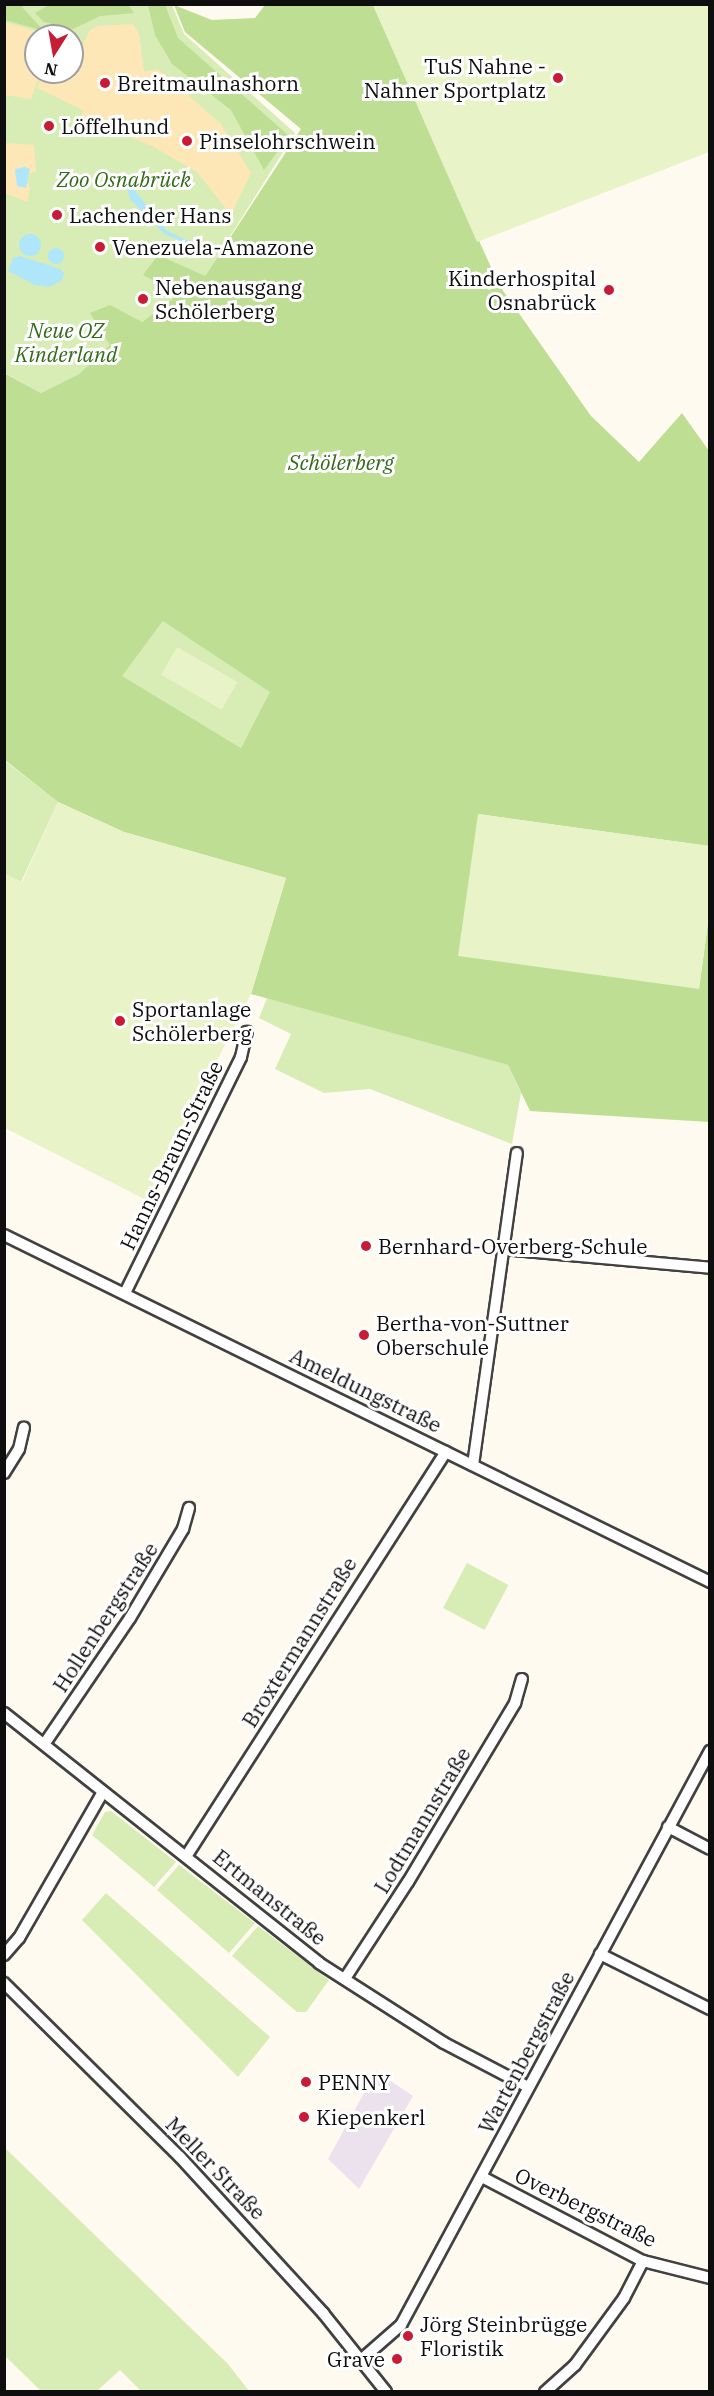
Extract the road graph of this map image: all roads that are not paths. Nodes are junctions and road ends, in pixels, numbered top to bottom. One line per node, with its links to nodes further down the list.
1 (247, 1032): 6 (street, Hanns-Braun-Straße)
2 (518, 1153): 4 (street)
3 (4, 1235): 6 (street, Ameldungstraße)
4 (503, 1249): 5 (street); 9 (street)
5 (710, 1268)
6 (125, 1293): 8 (street, Ameldungstraße)
7 (24, 1428): 10 (street)
8 (446, 1452): 9 (street, Ameldungstraße); 20 (street, Broxtermannstraße)
9 (473, 1465): 12 (street, Ameldungstraße)
10 (4, 1473)
11 (189, 1508): 15 (street, Hollenbergstraße)
12 (710, 1582)
13 (522, 1679): 23 (street, Lodtmannstraße)
14 (4, 1713): 15 (street, Ertmanstraße)
15 (45, 1743): 17 (street, Ertmanstraße)
16 (708, 1759): 18 (street, Wartenbergstraße)
17 (103, 1792): 20 (street, Ertmanstraße); 22 (street)
18 (668, 1827): 19 (street); 21 (street, Wartenbergstraße)
19 (710, 1849)
20 (187, 1855): 23 (street, Ertmanstraße)
21 (600, 1954): 25 (street); 26 (street, Wartenbergstraße)
22 (4, 1955)
23 (346, 1977): 26 (street, Ertmanstraße)
24 (4, 1983): 30 (street, Meller Straße)
25 (710, 2008)
26 (528, 2086): 27 (street, Wartenbergstraße)
27 (482, 2177): 28 (street, Overbergstraße); 30 (street, Wartenbergstraße)
28 (643, 2261): 29 (street, Overbergstraße); 32 (street)
29 (710, 2278)
30 (362, 2359): 31 (street, Meller Straße)
31 (386, 2391)
32 (545, 2391)

